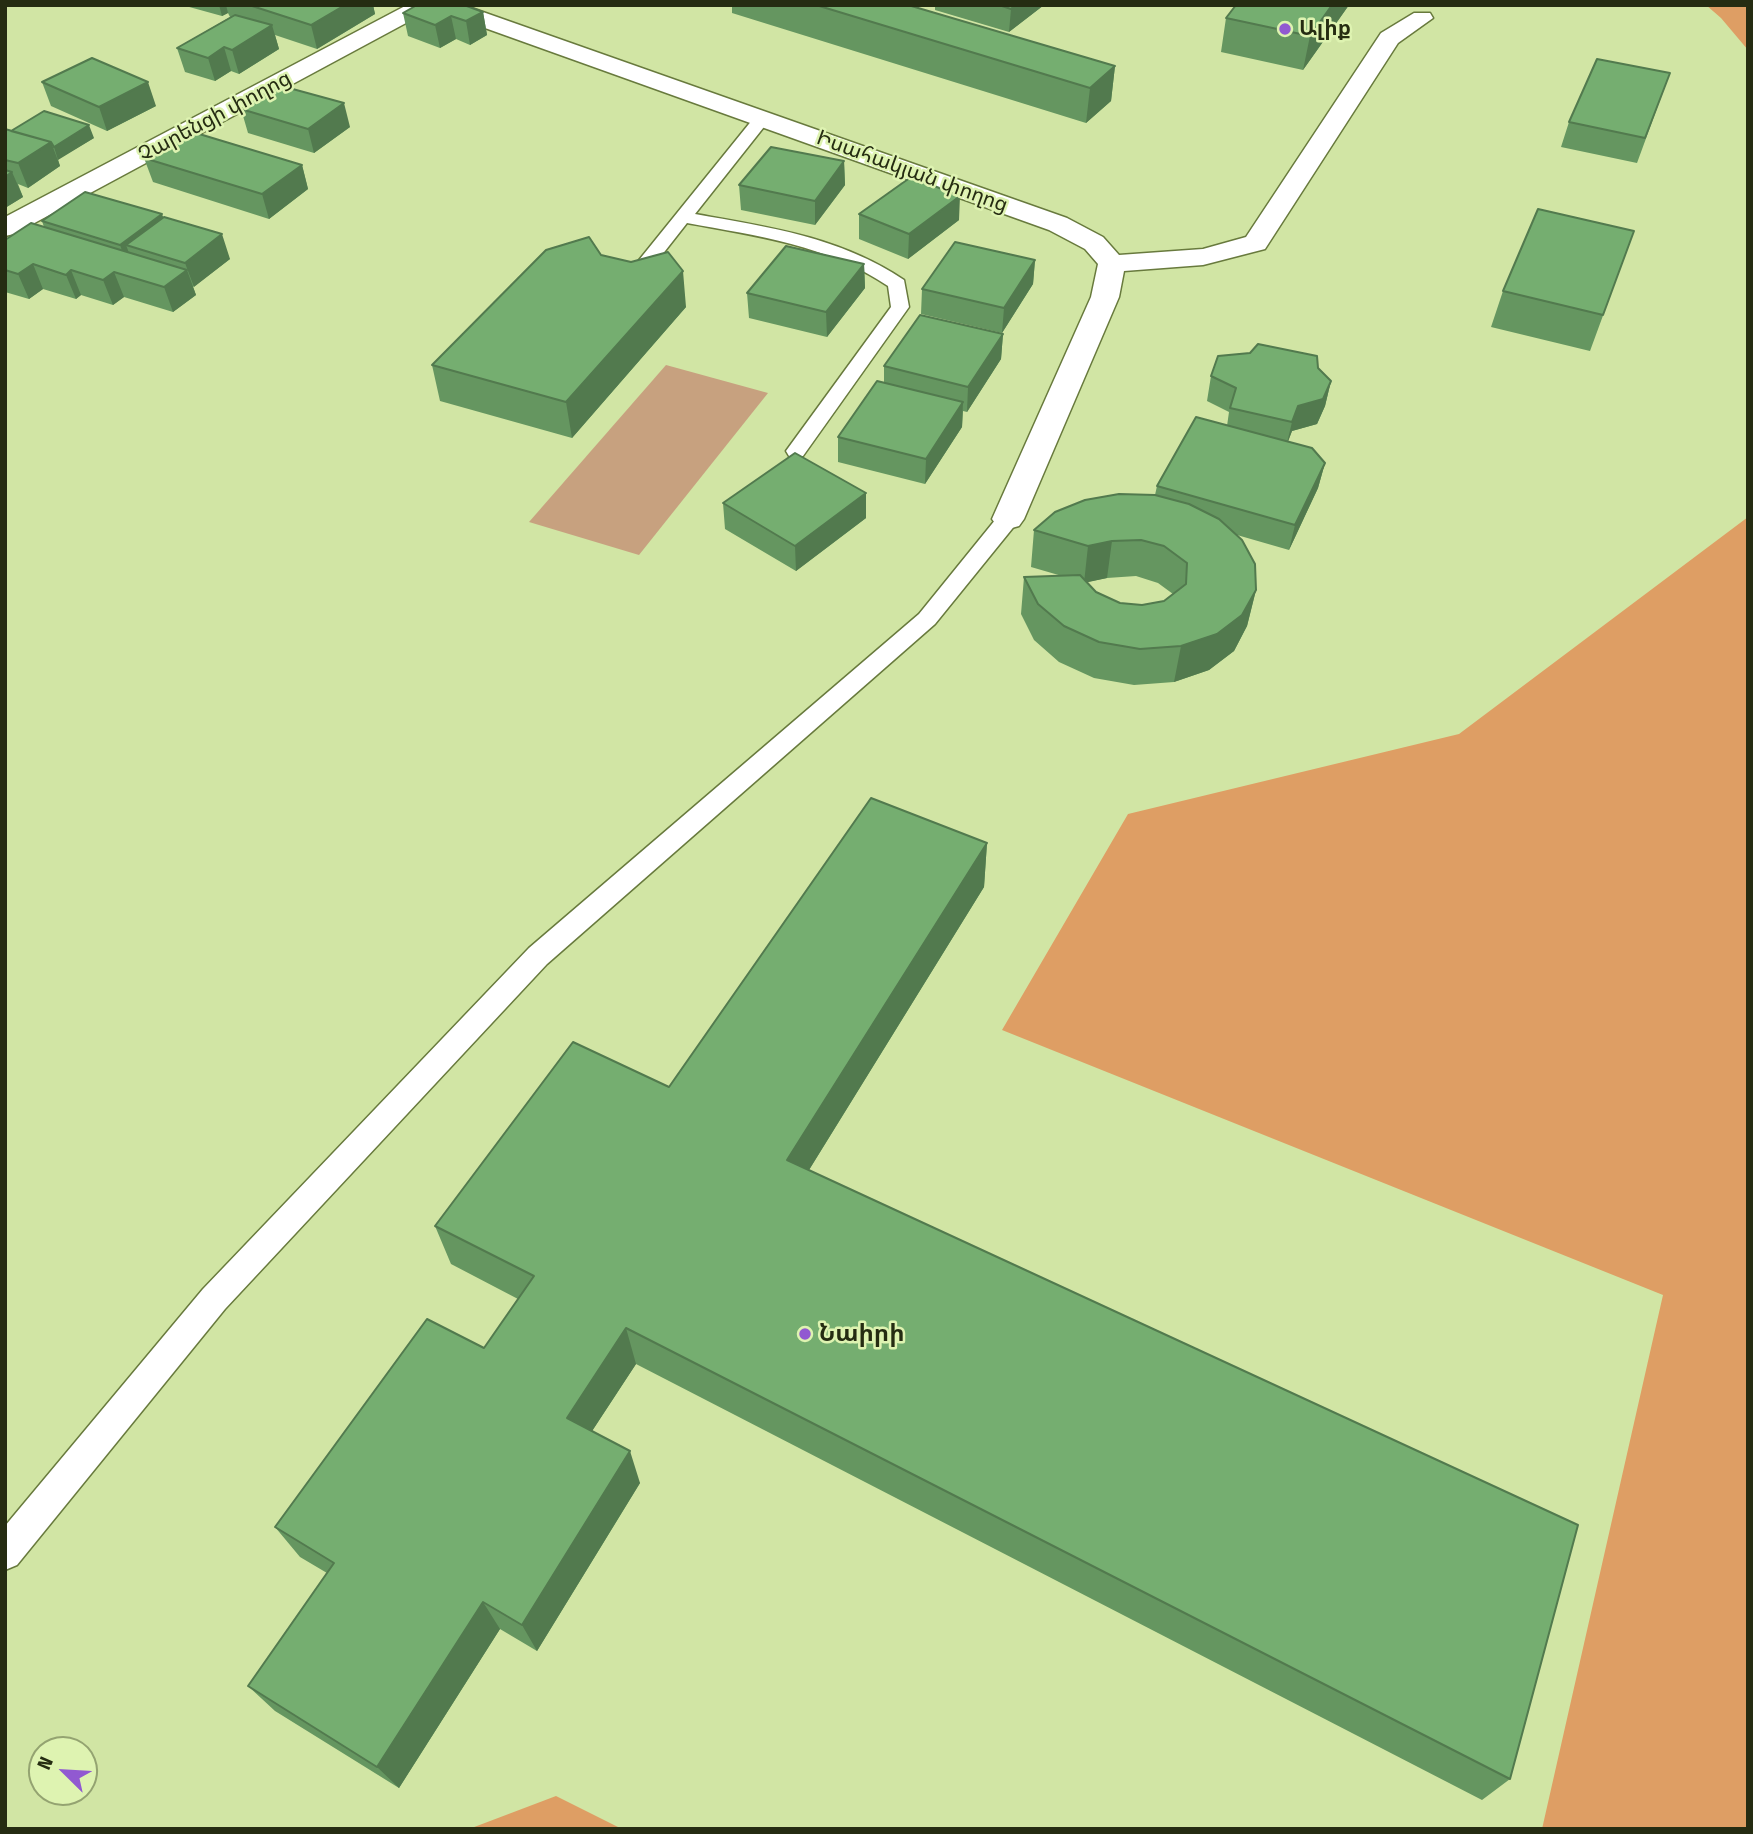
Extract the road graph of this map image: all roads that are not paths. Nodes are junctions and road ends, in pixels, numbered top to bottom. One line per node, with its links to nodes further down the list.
1 (424, 5): 6 (street, Չարենցի փողոց)
2 (440, 5): 4 (street, Իսահակյան փողոց)
3 (1422, 19): 7 (street)
4 (763, 118): 5 (lane); 7 (street, Իսահակյան փողոց)
5 (683, 217): 8 (lane); 9 (lane)
6 (5, 228)
7 (1112, 263): 10 (street)
8 (640, 270)
9 (796, 451)
10 (1008, 519): 11 (lane)
11 (5, 1553)

